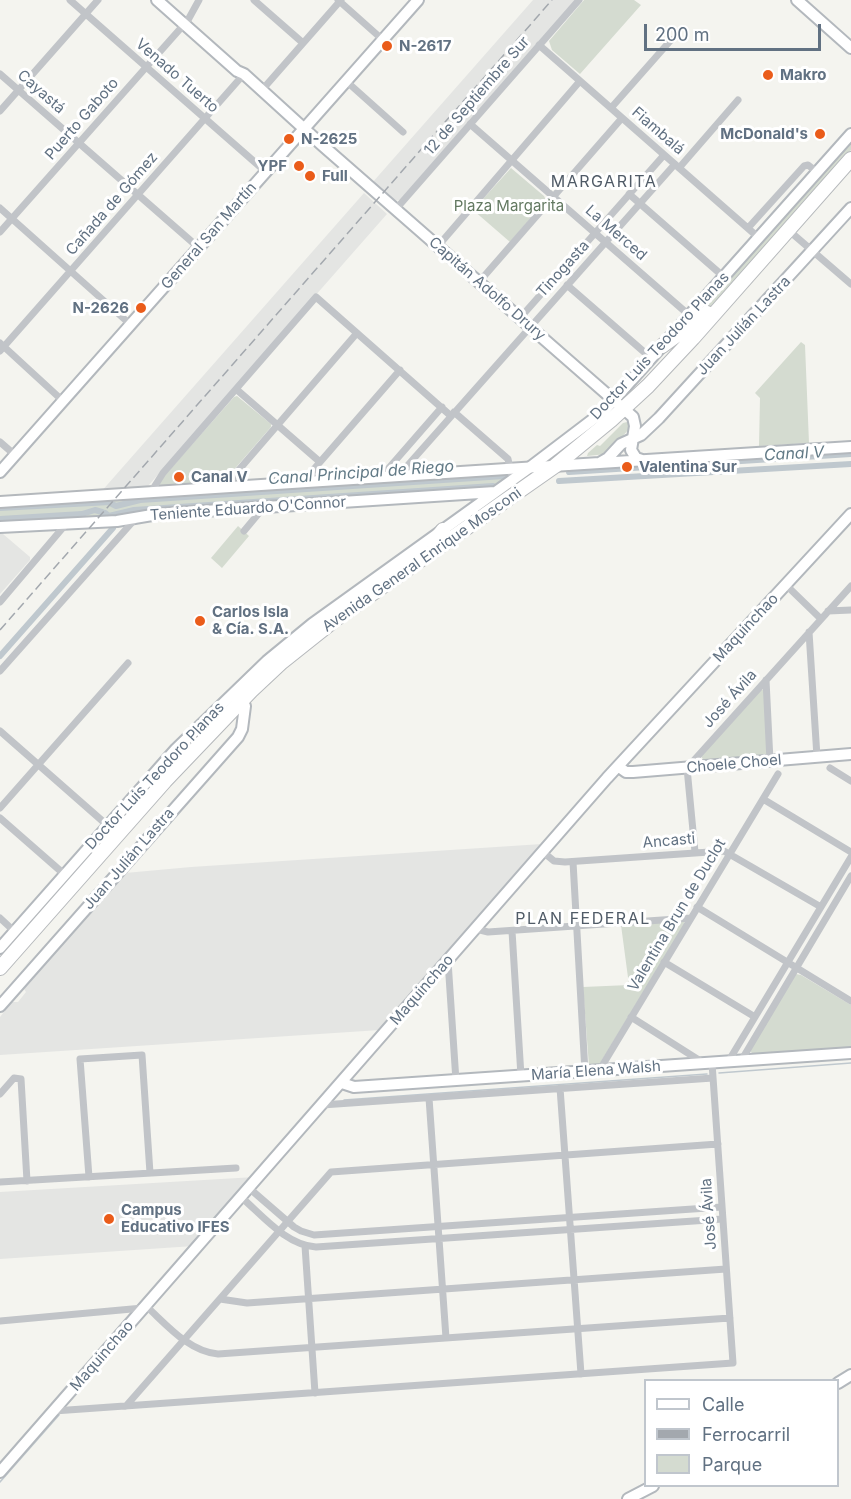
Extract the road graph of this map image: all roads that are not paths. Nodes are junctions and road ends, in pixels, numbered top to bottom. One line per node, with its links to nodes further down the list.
1 (70, 0): 11 (street, Venado Tuerto)
2 (98, 0): 11 (street)
3 (157, 0): 12 (street)
4 (166, 0): 12 (street)
5 (199, 0): 12 (street, Puerto Gaboto)
6 (254, 0): 15 (street)
7 (340, 0): 13 (street); 15 (street)
8 (418, 0): 13 (street, General San Martín)
9 (579, 0): 16 (street, 12 de Septiembre Sur)
10 (797, 0): 17 (street)
11 (86, 14): 18 (street, Venado Tuerto); 23 (street)
12 (186, 22): 18 (street, Puerto Gaboto); 20 (street, Capitán Adolfo Drury)
13 (383, 40): 21 (street, General San Martín)
14 (671, 40): 26 (street)
15 (303, 43): 24 (street)
16 (539, 45): 22 (street, Fiambalá); 30 (street, 12 de Septiembre Sur)
17 (851, 48)
18 (146, 67): 28 (street, Venado Tuerto); 34 (street, Puerto Gaboto)
19 (0, 74): 23 (street, Cayastá)
20 (244, 74): 24 (street, Capitán Adolfo Drury); 28 (street, Cañada de Gómez)
21 (346, 81): 31 (street, General San Martín); 32 (street)
22 (580, 81): 26 (street, Fiambalá); 37 (street)
23 (18, 90): 27 (street); 34 (street, Cayastá)
24 (261, 90): 31 (street, Capitán Adolfo Drury)
25 (738, 100): 38 (street, Tinogasta)
26 (611, 108): 29 (street, Fiambalá)
27 (0, 111)
28 (205, 118): 39 (street, Venado Tuerto); 43 (street, Cañada de Gómez)
29 (622, 118): 35 (street, Fiambalá); 44 (street)
30 (470, 124): 37 (street, La Merced); 48 (street, 12 de Septiembre Sur)
31 (304, 129): 39 (street, General San Martín); 48 (street, Capitán Adolfo Drury)
32 (403, 132)
33 (851, 134): 40 (street, Doctor Luis Teodoro Planas)
34 (79, 143): 43 (street, Cayastá); 49 (street, Puerto Gaboto)
35 (664, 155): 38 (street, Fiambalá); 42 (street, Tinogasta)
36 (851, 159): 64 (highway, Avenida General Enrique Mosconi)
37 (512, 161): 44 (street, La Merced); 56 (street)
38 (677, 166): 45 (street, Tinogasta); 50 (street, Fiambalá)
39 (266, 172): 57 (street, General San Martín)
40 (817, 172): 50 (street); 54 (street, Doctor Luis Teodoro Planas)
41 (851, 174): 53 (highway, Avenida General Enrique Mosconi)
42 (629, 194): 45 (street); 52 (street, Tinogasta)
43 (138, 195): 57 (street, Cayastá); 59 (street, Cañada de Gómez)
44 (553, 197): 52 (street, La Merced); 61 (street)
45 (640, 203): 55 (street, Tinogasta); 60 (street)
46 (0, 208): 49 (street)
47 (851, 208): 58 (street, Juan Julián Lastra)
48 (396, 209): 56 (street, Capitán Adolfo Drury)
49 (12, 219): 51 (street, Puerto Gaboto); 59 (street)
50 (748, 228): 54 (street, Fiambalá)
51 (0, 232)
52 (595, 233): 55 (street, La Merced); 66 (street, Tinogasta)
53 (794, 235): 58 (street); 77 (highway, Avenida General Enrique Mosconi)
54 (759, 238): 60 (street, Doctor Luis Teodoro Planas)
55 (605, 242): 63 (street, Tinogasta); 65 (street, La Merced)
56 (438, 246): 61 (street, Capitán Adolfo Drury)
57 (199, 248): 67 (street, General San Martín)
58 (813, 251): 62 (street); 80 (street, Juan Julián Lastra)
59 (71, 271): 67 (street); 71 (street, Cañada de Gómez)
60 (724, 277): 65 (street, Doctor Luis Teodoro Planas)
61 (479, 282): 66 (street, Capitán Adolfo Drury)
62 (851, 284)
63 (567, 285): 68 (street, Tinogasta); 72 (street)
64 (735, 292): 70 (highway); 77 (highway, Avenida General Enrique Mosconi)
65 (689, 315): 70 (street, Doctor Luis Teodoro Planas)
66 (519, 318): 68 (street, Capitán Adolfo Drury)
67 (131, 324): 75 (street, General San Martín)
68 (530, 327): 77 (street, Capitán Adolfo Drury); 78 (street, Tinogasta)
69 (357, 333): 73 (street); 74 (street); 79 (street)
70 (662, 346): 72 (street, Doctor Luis Teodoro Planas)
71 (1, 347): 75 (street)
72 (651, 358): 77 (street, Doctor Luis Teodoro Planas)
73 (400, 370): 76 (street); 86 (street)
74 (236, 389): 79 (street); 96 (street)
75 (63, 401): 83 (street, General San Martín)
76 (442, 407): 78 (street); 92 (street)
77 (622, 408): 80 (street); 85 (highway, Avenida General Enrique Mosconi)
78 (453, 414): 89 (street); 91 (street, Tinogasta)
79 (277, 425): 86 (street); 95 (street)
80 (632, 439): 84 (street); 87 (street)
81 (0, 442): 83 (street)
82 (851, 447): 84 (street, Teniente Eduardo O'Connor)
83 (15, 455): 90 (street, General San Martín)
84 (642, 460): 87 (street, Teniente Eduardo O'Connor)
85 (558, 461): 87 (street, Teniente Eduardo O'Connor); 88 (street, Teniente Eduardo O'Connor); 108 (highway, Avenida General Enrique Mosconi); 119 (highway, Avenida General Enrique Mosconi)
86 (320, 462): 94 (street)
87 (601, 462)
88 (529, 468): 89 (street, Teniente Eduardo O'Connor); 93 (street, Doctor Luis Teodoro Planas)
89 (511, 469): 91 (street, Teniente Eduardo O'Connor); 93 (street)
90 (0, 472)
91 (405, 476): 92 (street, Teniente Eduardo O'Connor)
92 (381, 477): 94 (street, Teniente Eduardo O'Connor)
93 (511, 481): 97 (street, Doctor Luis Teodoro Planas)
94 (308, 482): 95 (street, Teniente Eduardo O'Connor)
95 (228, 487): 96 (street, Teniente Eduardo O'Connor)
96 (151, 492): 99 (street, Teniente Eduardo O'Connor)
97 (496, 492): 98 (street, Teniente Eduardo O'Connor); 101 (street, Doctor Luis Teodoro Planas)
98 (468, 494): 100 (street, Teniente Eduardo O'Connor); 101 (street)
99 (0, 502)
100 (264, 507): 103 (street, Teniente Eduardo O'Connor); 107 (street)
101 (473, 508): 106 (street, Doctor Luis Teodoro Planas)
102 (851, 514): 109 (street, Maquinchao)
103 (136, 518): 104 (street, Teniente Eduardo O'Connor); 117 (street)
104 (66, 524): 105 (street, Teniente Eduardo O'Connor); 111 (street)
105 (0, 527)
106 (443, 530): 108 (highway); 134 (street, Doctor Luis Teodoro Planas)
107 (244, 531)
108 (435, 550): 133 (highway, Avenida General Enrique Mosconi)
109 (786, 585): 114 (street); 125 (street, Maquinchao)
110 (851, 586): 113 (street, José Ávila)
111 (0, 602)
112 (851, 610): 113 (street)
113 (828, 611): 114 (street, José Ávila)
114 (821, 619): 115 (street, José Ávila)
115 (809, 632): 118 (street, José Ávila); 122 (street)
116 (128, 663): 124 (street)
117 (0, 671)
118 (766, 680): 123 (street); 126 (street, José Ávila)
119 (245, 706): 157 (highway, Avenida General Enrique Mosconi); 159 (street, Juan Julián Lastra)
120 (0, 730): 124 (street)
121 (851, 754): 122 (street, Choele Choel)
122 (817, 757): 123 (street, Choele Choel)
123 (770, 761): 126 (street, Choele Choel)
124 (38, 765): 131 (street); 134 (street)
125 (619, 767): 126 (street, Choele Choel); 135 (street, Maquinchao)
126 (687, 768): 136 (street)
127 (830, 768): 129 (street)
128 (778, 774): 130 (street, Valentina Brun de Duclot)
129 (851, 781)
130 (763, 799): 137 (street); 138 (street, Valentina Brun de Duclot)
131 (0, 808)
132 (0, 818): 141 (street)
133 (129, 823): 134 (street); 155 (highway, Avenida General Enrique Mosconi)
134 (106, 825): 141 (street, Doctor Luis Teodoro Planas)
135 (543, 852): 140 (street, Ancasti); 148 (street, Maquinchao)
136 (695, 852): 138 (street, Ancasti); 140 (street, Ancasti)
137 (851, 852)
138 (730, 853): 143 (street, Ancasti); 144 (street, Valentina Brun de Duclot)
139 (851, 857): 143 (street)
140 (573, 862): 147 (street)
141 (64, 874): 149 (street, Doctor Luis Teodoro Planas)
142 (851, 876): 156 (street)
143 (821, 907): 154 (street)
144 (697, 908): 146 (street, Valentina Brun de Duclot); 154 (street)
145 (0, 918): 149 (street)
146 (691, 918): 147 (street); 153 (street, Valentina Brun de Duclot)
147 (577, 926): 150 (street); 167 (street)
148 (476, 929): 150 (street); 152 (street, Maquinchao)
149 (14, 931): 151 (street, Doctor Luis Teodoro Planas)
150 (512, 931): 168 (street)
151 (0, 948)
152 (448, 962): 170 (street); 171 (street, Maquinchao)
153 (664, 962): 160 (street, Valentina Brun de Duclot); 161 (street)
154 (788, 963): 156 (street); 161 (street)
155 (0, 968)
156 (796, 968): 158 (street); 163 (street)
157 (0, 979)
158 (850, 999)
159 (0, 1006)
160 (631, 1017): 165 (street); 166 (street, Valentina Brun de Duclot)
161 (755, 1017): 164 (street)
162 (851, 1053): 163 (street, María Elena Walsh)
163 (741, 1061): 164 (street, María Elena Walsh)
164 (728, 1062): 165 (street, María Elena Walsh)
165 (708, 1063): 166 (street, María Elena Walsh); 169 (street, José Ávila)
166 (599, 1071): 167 (street, María Elena Walsh)
167 (585, 1072): 168 (street, María Elena Walsh)
168 (521, 1076): 170 (street, María Elena Walsh)
169 (713, 1078): 172 (street, María Elena Walsh); 176 (street, José Ávila)
170 (456, 1080): 171 (street, María Elena Walsh)
171 (342, 1083): 175 (street, Maquinchao)
172 (560, 1088): 174 (street, María Elena Walsh); 177 (street)
173 (0, 1094): 182 (street)
174 (429, 1098): 175 (street, María Elena Walsh); 178 (street)
175 (322, 1105): 184 (street, Maquinchao)
176 (718, 1144): 177 (street); 186 (street, José Ávila)
177 (565, 1155): 178 (street); 187 (street)
178 (434, 1164): 189 (street); 190 (street)
179 (237, 1168): 180 (street)
180 (150, 1173): 181 (street); 181 (street)
181 (89, 1177): 182 (street)
182 (27, 1180): 183 (street)
183 (0, 1182)
184 (249, 1188): 185 (street, Maquinchao); 189 (street)
185 (241, 1197): 192 (street); 200 (street, Maquinchao)
186 (722, 1207): 187 (street); 188 (street, José Ávila)
187 (570, 1217): 190 (street); 191 (street)
188 (723, 1218): 191 (street); 195 (street, José Ávila)
189 (288, 1221): 190 (street); 192 (street)
190 (438, 1227): 193 (street)
191 (570, 1229): 193 (street); 196 (street)
192 (279, 1231): 194 (street); 198 (street)
193 (439, 1239): 194 (street); 197 (street)
194 (305, 1246): 199 (street)
195 (726, 1269): 196 (street); 201 (street, José Ávila)
196 (574, 1280): 197 (street); 203 (street)
197 (442, 1290): 199 (street); 204 (street)
198 (220, 1299): 199 (street); 205 (street)
199 (308, 1299): 206 (street)
200 (145, 1307): 202 (street); 205 (street); 210 (street, Maquinchao)
201 (730, 1318): 203 (street); 207 (street, José Ávila)
202 (0, 1322)
203 (578, 1329): 204 (street); 207 (street)
204 (446, 1338): 206 (street)
205 (184, 1339): 206 (street); 209 (street)
206 (312, 1347): 208 (street)
207 (581, 1374): 208 (street)
208 (315, 1393): 209 (street)
209 (126, 1406): 210 (street)
210 (54, 1411): 211 (street, Maquinchao)
211 (0, 1472)
212 (649, 1487): 213 (street)
213 (628, 1499)

